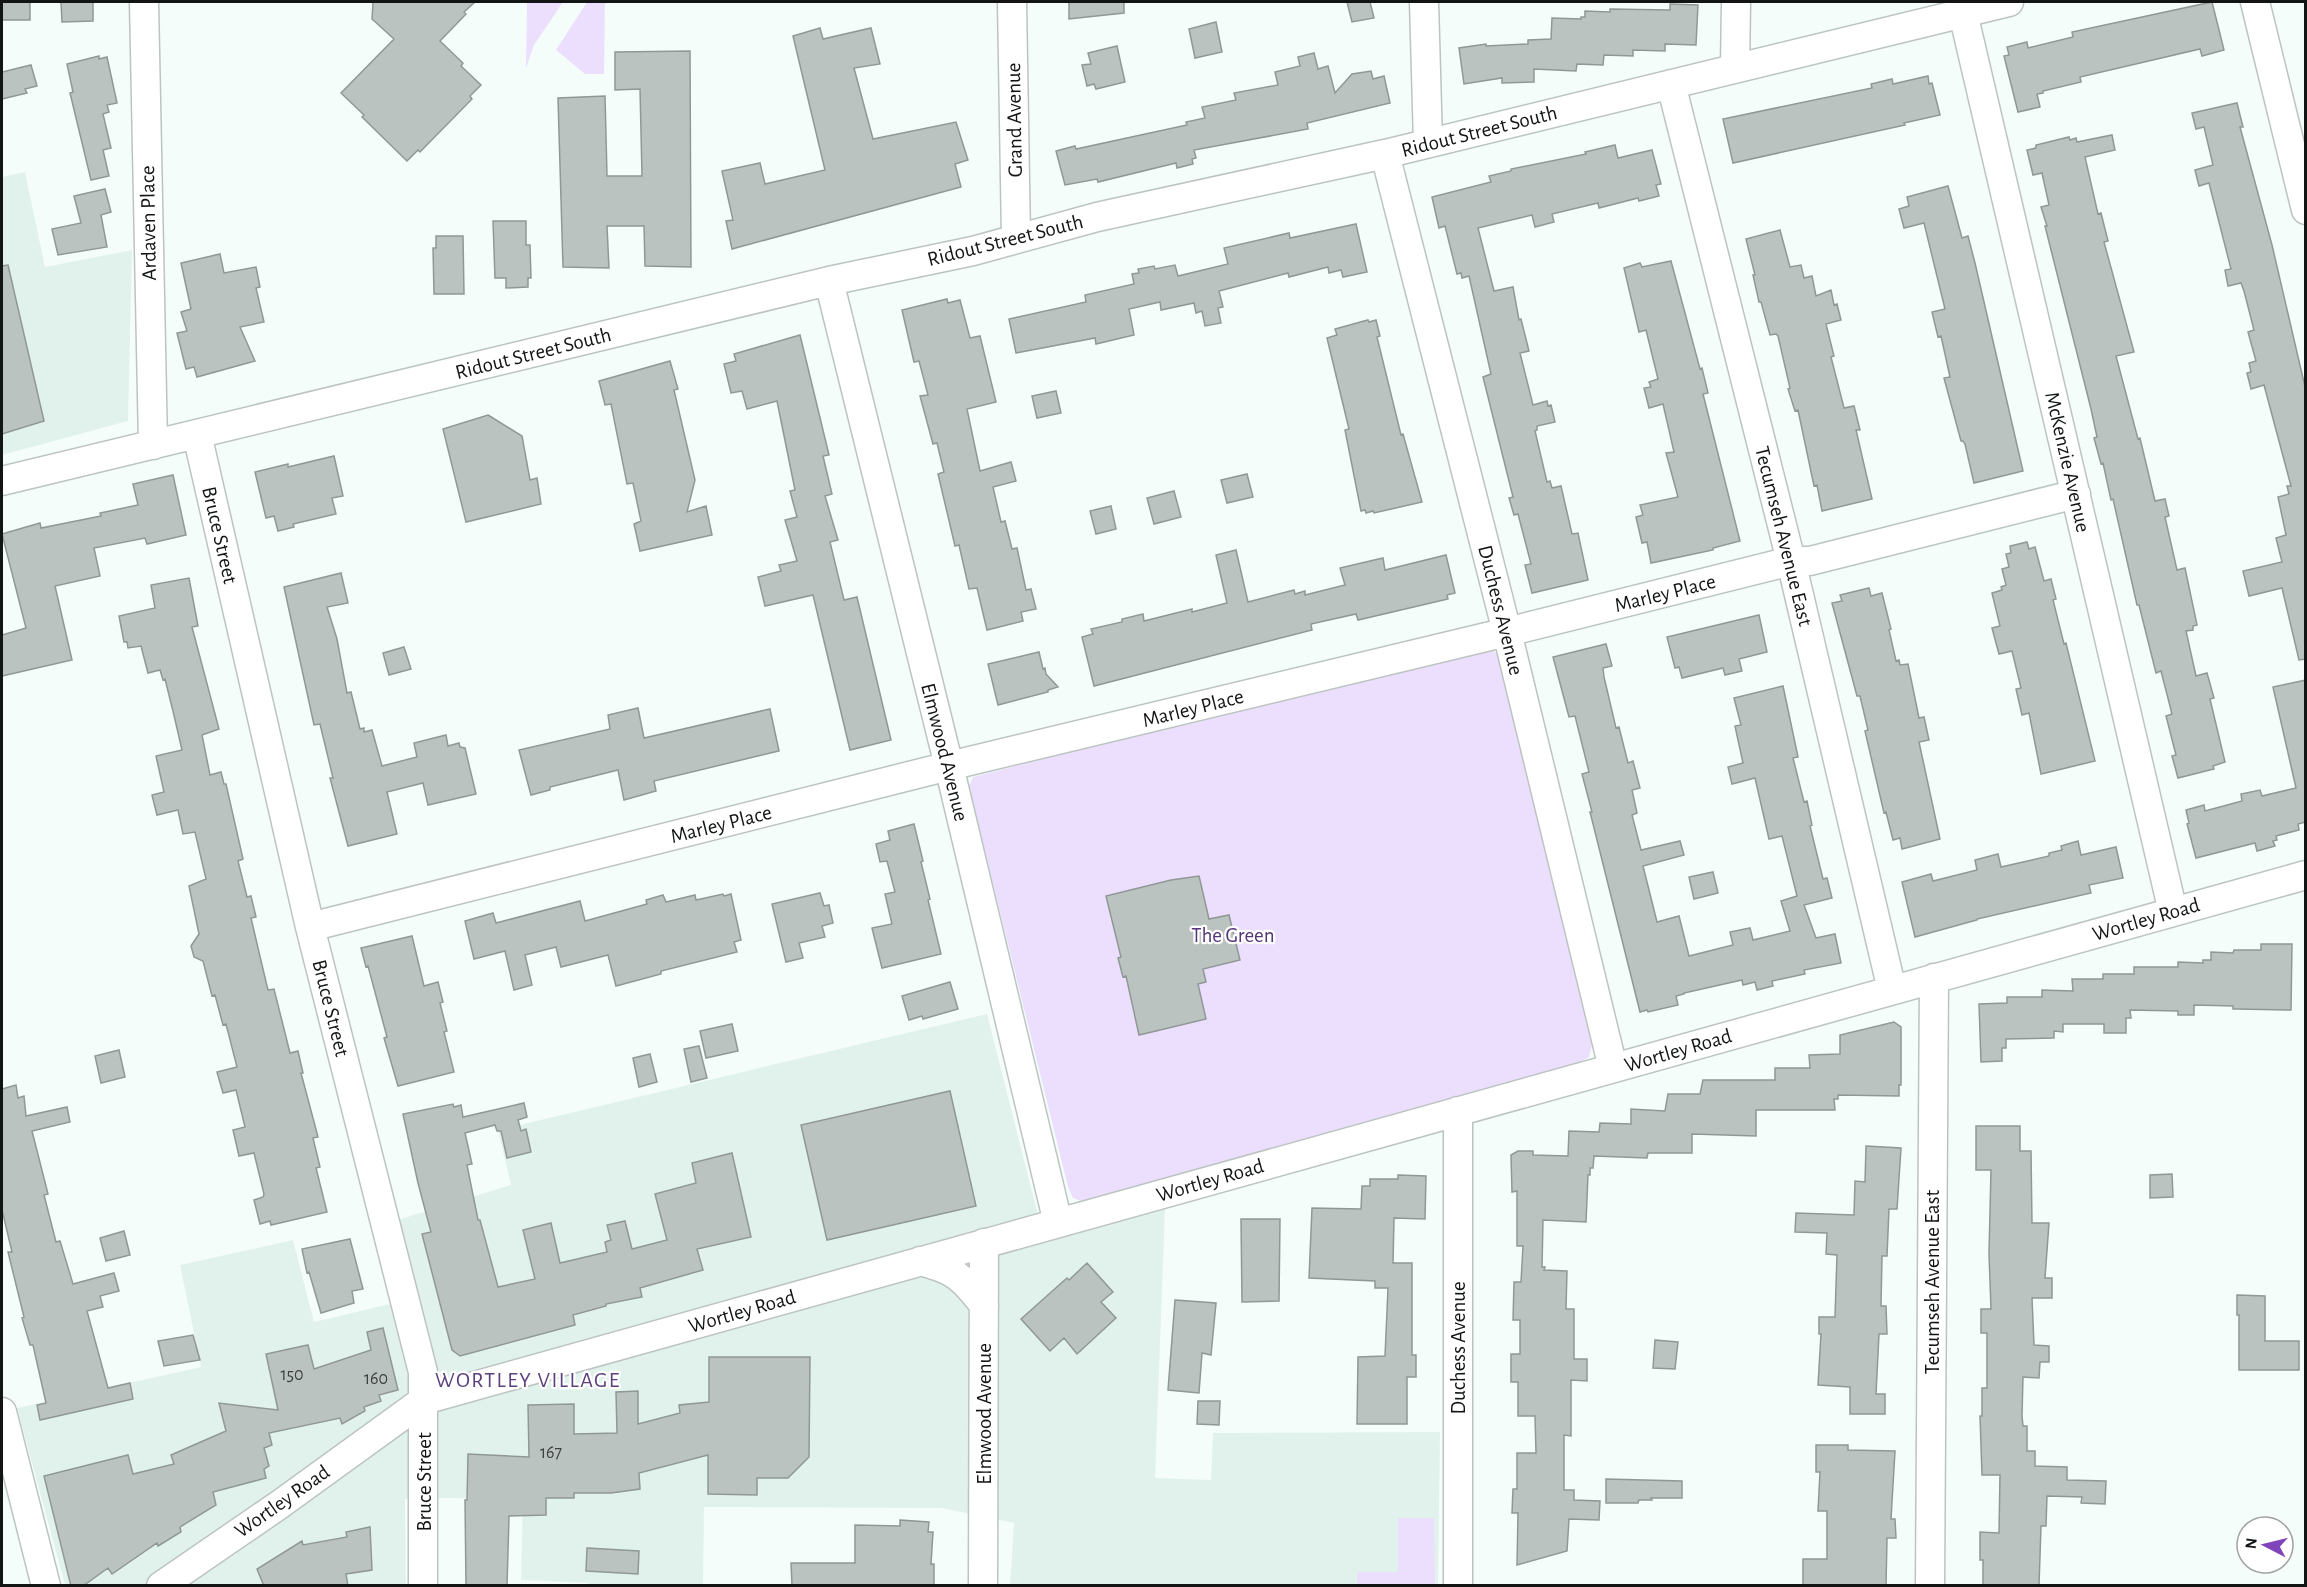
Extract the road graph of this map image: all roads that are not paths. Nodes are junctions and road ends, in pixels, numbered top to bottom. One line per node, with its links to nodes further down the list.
1 (144, 2): 16 (street, Ardaven Place)
2 (1012, 2): 13 (street, Grand Avenue)
3 (1424, 2): 10 (street)
4 (1736, 2): 8 (street)
5 (2009, 2): 7 (street, Ridout Street South)
6 (2255, 2): 12 (street)
7 (1963, 13): 8 (street, Ridout Street South); 18 (street, McKenzie Avenue)
8 (1735, 68): 9 (street, Ridout Street South)
9 (1671, 84): 10 (street, Ridout Street South); 19 (street, Tecumseh Avenue East)
10 (1428, 143): 11 (street, Ridout Street South)
11 (1385, 154): 13 (street, Ridout Street South); 20 (street, Duchess Avenue)
12 (2306, 210)
13 (1016, 239): 14 (street, Ridout Street South)
14 (829, 281): 15 (street, Ridout Street South); 21 (street, Elmwood Avenue)
15 (197, 434): 16 (street, Ridout Street South); 24 (street, Bruce Street)
16 (153, 445): 17 (street, Ridout Street South)
17 (2, 481)
18 (2076, 494): 19 (street, Marley Place); 23 (street, McKenzie Avenue)
19 (1791, 561): 20 (street, Marley Place); 26 (street, Tecumseh Avenue East)
20 (1507, 632): 21 (street, Marley Place); 27 (street, Duchess Avenue)
21 (950, 766): 24 (street, Marley Place); 29 (street, Elmwood Avenue)
22 (2306, 875): 23 (street, Wortley Road)
23 (2173, 912): 25 (street, Wortley Road)
24 (310, 927): 33 (street, Bruce Street)
25 (1934, 978): 26 (street, Wortley Road); 40 (street, Tecumseh Avenue East)
26 (1892, 990): 27 (street, Wortley Road)
27 (1613, 1068): 28 (street, Wortley Road)
28 (1458, 1111): 29 (street, Wortley Road); 39 (street, Duchess Avenue)
29 (1058, 1223): 30 (street, Wortley Road)
30 (984, 1243): 31 (street, Wortley Road); 32 (street, Elmwood Avenue)
31 (920, 1261): 32 (street); 33 (street, Wortley Road)
32 (984, 1305): 38 (street, Elmwood Avenue)
33 (424, 1400): 36 (street, Wortley Road); 37 (street, Bruce Street)
34 (2, 1412): 35 (street)
35 (46, 1586)
36 (161, 1586)
37 (423, 1586)
38 (983, 1586)
39 (1458, 1586)
40 (1930, 1586)

